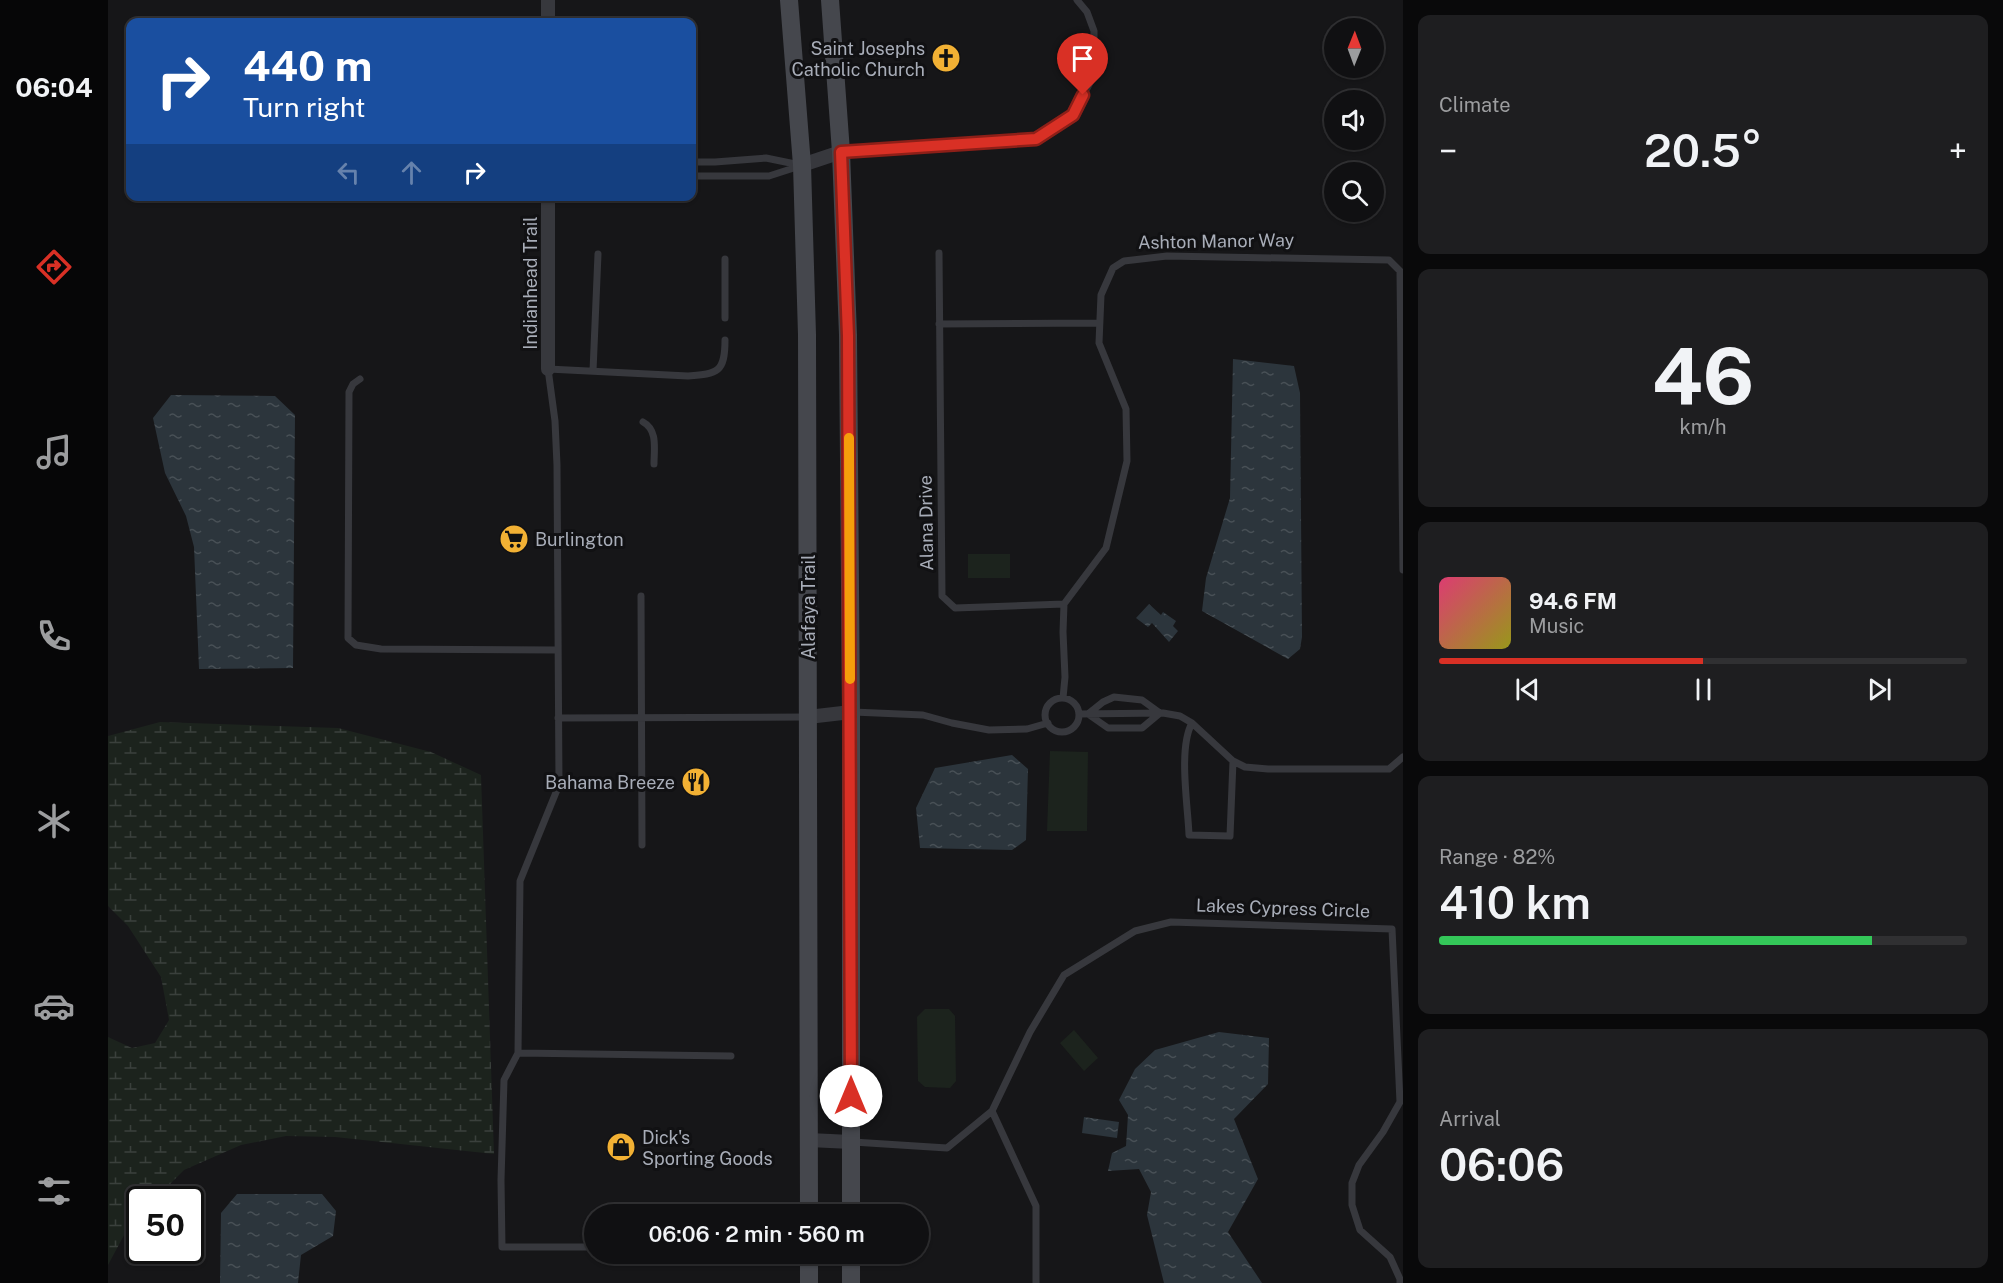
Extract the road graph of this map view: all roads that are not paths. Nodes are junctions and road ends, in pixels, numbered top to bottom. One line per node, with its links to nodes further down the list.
1 (548, 0): 5 (street)
2 (789, 0): 8 (main road, Alafaya Trail)
3 (830, 0): 6 (main road)
4 (1077, 0): 6 (lane)
5 (548, 18)
6 (841, 152): 8 (street); 28 (main road)
7 (696, 162): 8 (lane)
8 (802, 165): 9 (lane); 33 (main road, Alafaya Trail)
9 (696, 176)
10 (549, 201): 18 (street, Indianhead Trail)
11 (939, 253): 16 (lane, Alana Drive)
12 (598, 254): 19 (lane)
13 (725, 258): 14 (lane)
14 (725, 318)
15 (1100, 323): 16 (lane); 23 (lane, Ashton Manor Way); 25 (lane, Ashton Manor Way)
16 (939, 324): 25 (lane, Alana Drive)
17 (725, 340): 19 (lane)
18 (548, 369): 19 (lane); 26 (lane)
19 (593, 370)
20 (360, 379): 26 (lane)
21 (643, 422): 22 (lane)
22 (654, 464)
23 (1403, 570)
24 (641, 596): 32 (lane)
25 (1064, 604): 27 (lane)
26 (558, 650): 34 (lane)
27 (1063, 698): 30 (lane); 35 (lane)
28 (851, 712): 33 (street); 35 (lane); 44 (main road)
29 (1160, 713): 31 (lane); 31 (lane); 31 (lane); 36 (lane)
30 (1079, 714): 31 (lane); 35 (lane)
31 (1088, 714)
32 (642, 717): 33 (lane); 34 (lane); 39 (lane)
33 (808, 717): 43 (main road, Alafaya Trail)
34 (558, 718): 40 (lane)
35 (1047, 723)
36 (1192, 723): 38 (lane); 38 (lane)
37 (1403, 758): 38 (lane)
38 (1233, 761)
39 (642, 845)
40 (518, 1053): 41 (lane); 47 (lane)
41 (731, 1056)
42 (992, 1111): 44 (lane, Lakes Cypress Circle); 52 (lane); 53 (lane, Lakes Cypress Circle)
43 (809, 1140): 44 (street, Lakes Cypress Circle); 45 (main road, Alafaya Trail)
44 (851, 1142): 46 (main road)
45 (809, 1204)
46 (851, 1204)
47 (584, 1247)
48 (809, 1264): 50 (main road)
49 (851, 1264): 51 (main road)
50 (809, 1283)
51 (851, 1283)
52 (1036, 1283)
53 (1400, 1283)

